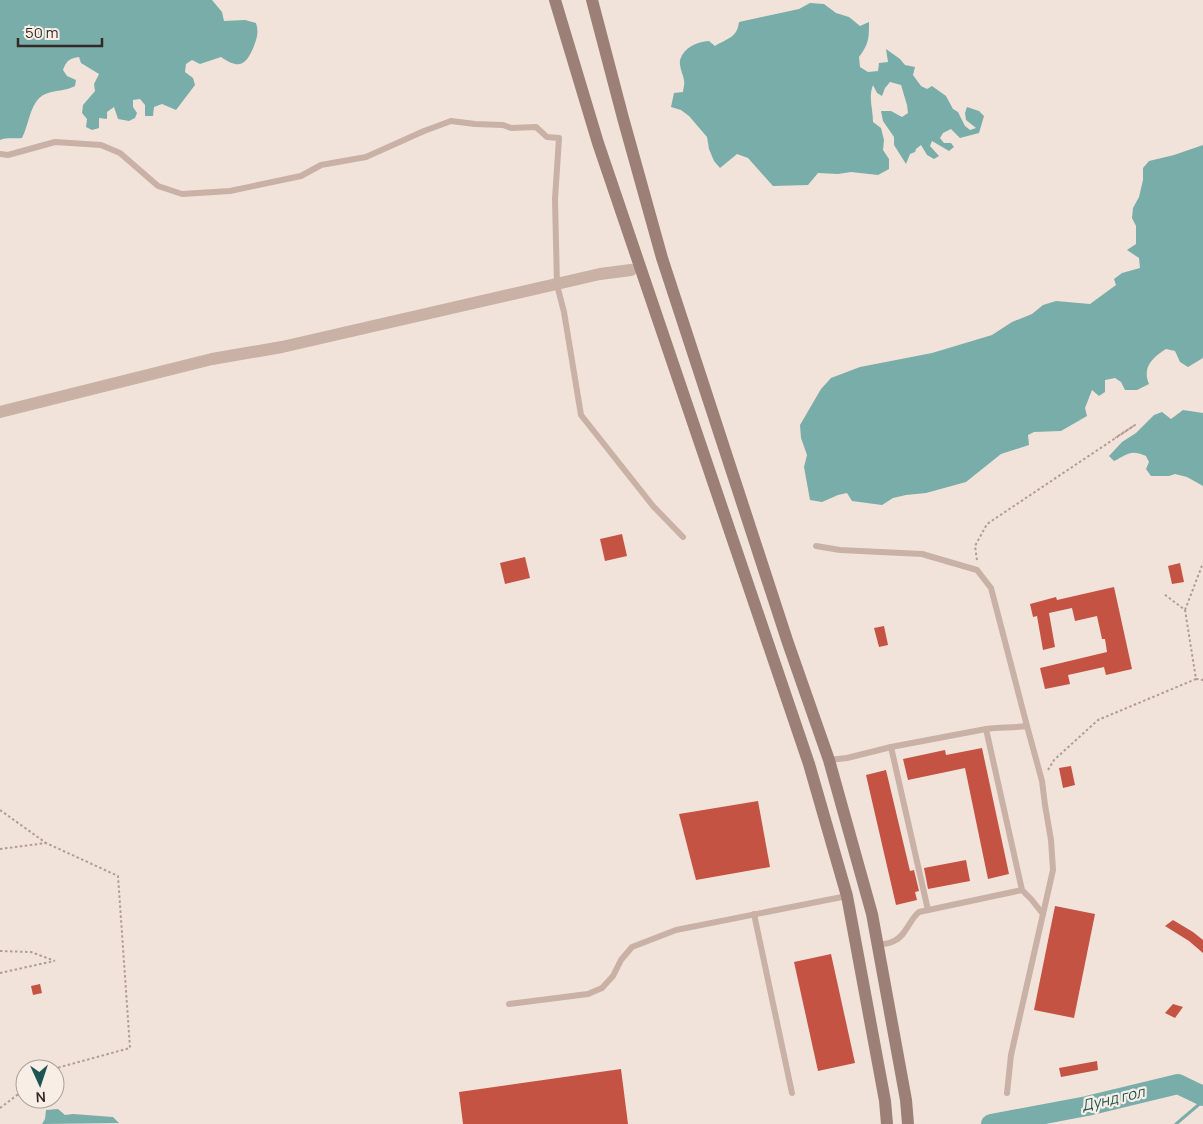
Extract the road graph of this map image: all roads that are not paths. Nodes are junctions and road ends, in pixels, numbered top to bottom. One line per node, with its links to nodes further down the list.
1 (555, 0): 14 (main road)
2 (592, 0): 12 (main road)
3 (0, 154): 5 (lane)
4 (631, 270): 5 (street)
5 (557, 285): 6 (street); 7 (lane)
6 (0, 412)
7 (683, 537)
8 (816, 546): 9 (lane)
9 (1027, 726): 10 (lane); 17 (lane)
10 (986, 729): 11 (lane); 13 (lane)
11 (891, 747): 12 (lane); 15 (lane)
12 (829, 760): 18 (main road)
13 (1022, 890): 15 (lane); 17 (lane)
14 (847, 896): 16 (lane); 22 (main road)
15 (928, 910): 18 (lane)
16 (754, 914): 19 (lane); 21 (lane)
17 (1043, 914): 20 (lane)
18 (877, 945): 23 (main road)
19 (509, 1004)
20 (1008, 1093)
21 (792, 1094)
22 (887, 1124)
23 (908, 1124)

